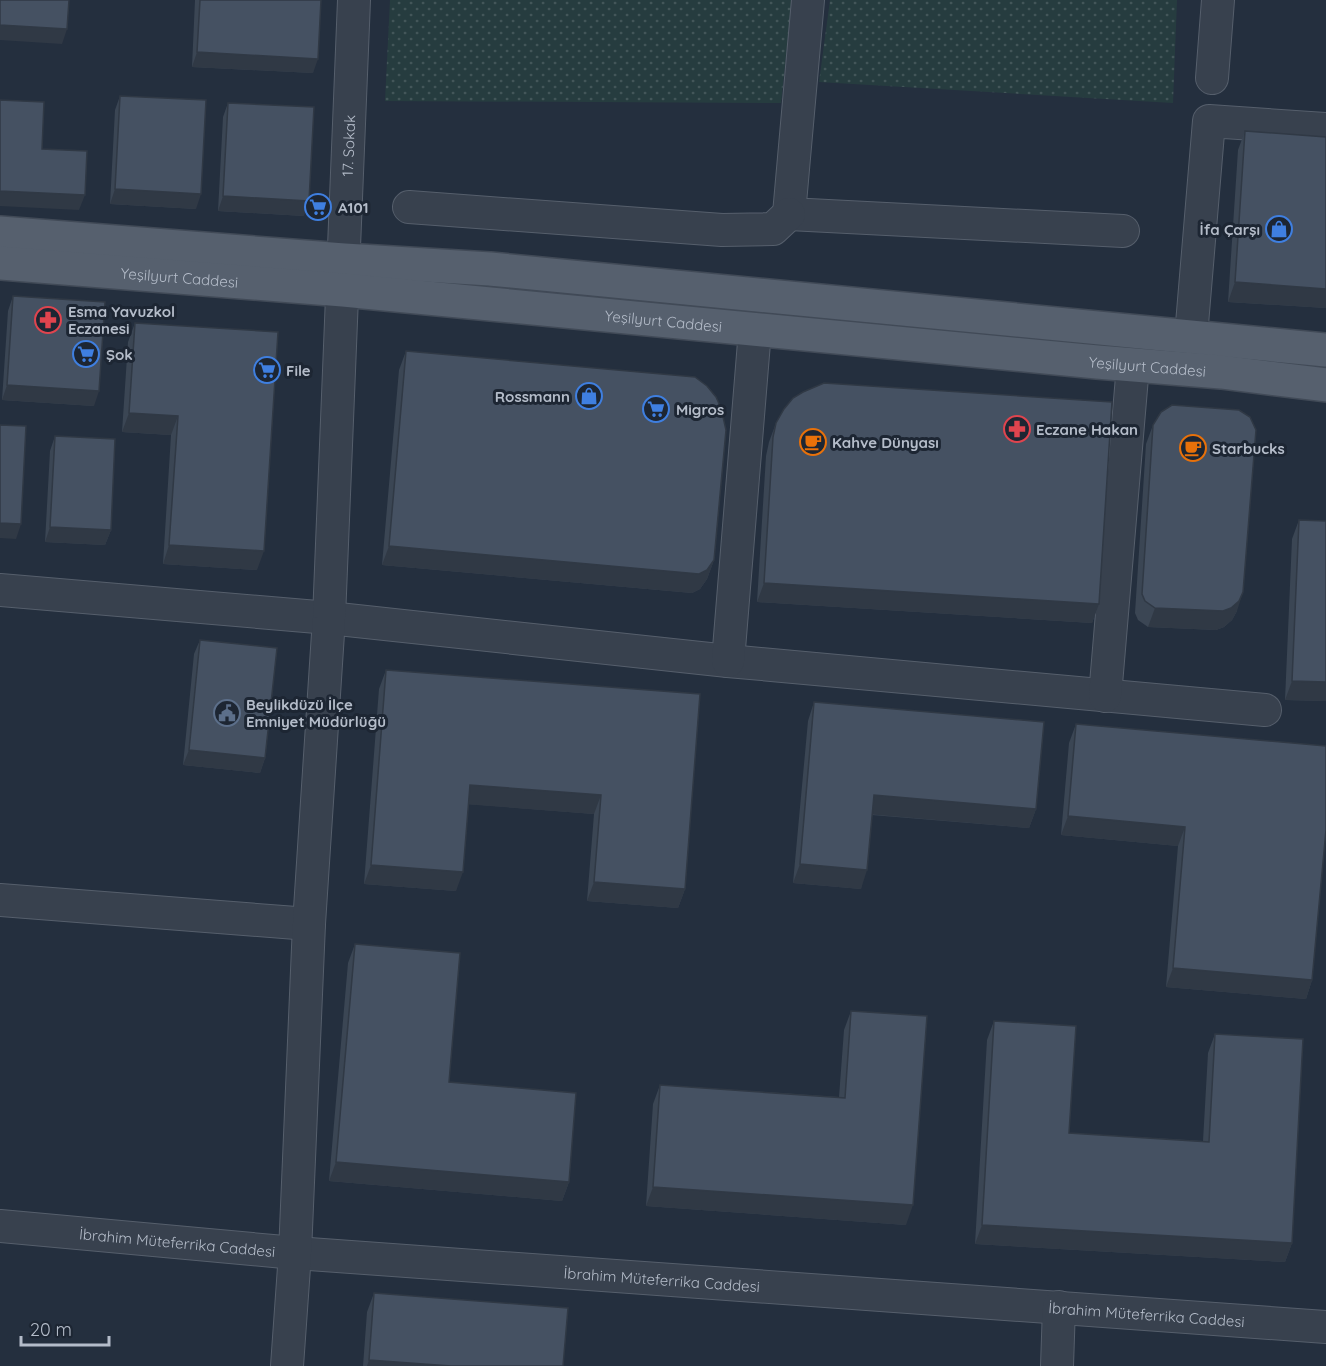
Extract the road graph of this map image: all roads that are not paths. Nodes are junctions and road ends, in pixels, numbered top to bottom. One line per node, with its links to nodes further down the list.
1 (354, 0): 11 (street, 17. Sokak)
2 (808, 0): 7 (street)
3 (1218, 0): 4 (street)
4 (1212, 78)
5 (1326, 129): 13 (street)
6 (409, 207): 7 (street)
7 (789, 213): 8 (street)
8 (1123, 231)
9 (0, 233): 11 (main road, Yeşilyurt Caddesi)
10 (0, 263): 11 (main road, Yeşilyurt Caddesi)
11 (343, 275): 12 (main road, Yeşilyurt Caddesi); 13 (main road, Yeşilyurt Caddesi); 18 (street, 17. Sokak)
12 (756, 330): 15 (main road, Yeşilyurt Caddesi); 19 (street)
13 (1191, 336): 14 (main road, Yeşilyurt Caddesi)
14 (1326, 350)
15 (1133, 365): 16 (main road, Yeşilyurt Caddesi); 20 (street)
16 (1326, 385)
17 (0, 590): 18 (street)
18 (329, 618): 19 (street); 23 (street, 17. Sokak)
19 (728, 661): 20 (street)
20 (1105, 696): 21 (street)
21 (1265, 710)
22 (0, 900): 23 (street)
23 (309, 924): 25 (street, 17. Sokak)
24 (0, 1226): 25 (street, İbrahim Müteferrika Caddesi)
25 (295, 1253): 26 (street, İbrahim Müteferrika Caddesi); 28 (street, 17. Sokak)
26 (1059, 1307): 27 (street, İbrahim Müteferrika Caddesi); 29 (street)
27 (1326, 1327)
28 (288, 1366)
29 (1057, 1366)

